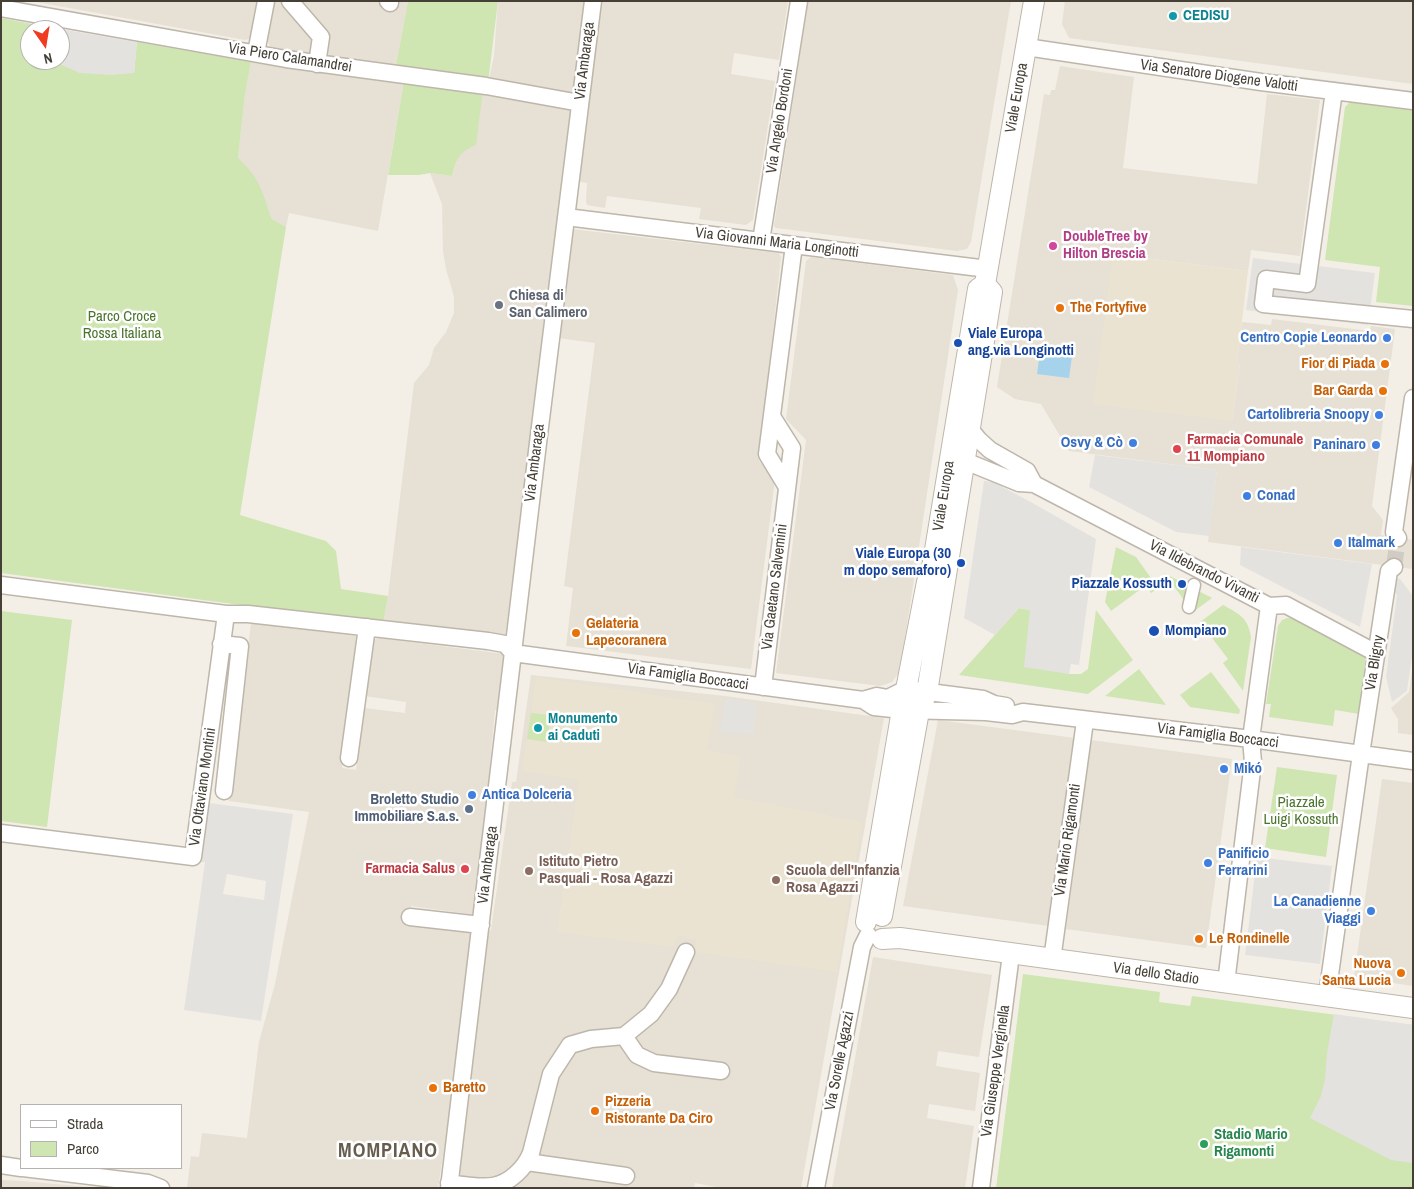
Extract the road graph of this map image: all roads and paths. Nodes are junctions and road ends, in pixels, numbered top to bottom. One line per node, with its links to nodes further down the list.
1 (266, 1): 8 (street)
2 (290, 1): 9 (street)
3 (593, 1): 12 (street, Via Ambaraga)
4 (799, 1): 14 (street, Via Angelo Bordoni)
5 (1034, 1): 7 (street, Viale Europa)
6 (1, 8): 8 (street, Via Piero Calamandrei)
7 (1026, 48): 10 (street, Via Senatore Diogene Valotti); 16 (street, Viale Europa)
8 (256, 53): 9 (street, Via Piero Calamandrei)
9 (317, 64): 12 (street, Via Piero Calamandrei)
10 (1334, 92): 11 (street, Via Senatore Diogene Valotti); 17 (street)
11 (1413, 101)
12 (580, 103): 13 (street, Via Ambaraga)
13 (566, 217): 14 (street, Via Giovanni Maria Longinotti); 35 (street, Via Ambaraga)
14 (761, 241): 15 (street, Via Giovanni Maria Longinotti)
15 (794, 245): 16 (street, Via Giovanni Maria Longinotti); 20 (street)
16 (987, 277): 18 (street, Viale Europa); 21 (street, Viale Europa)
17 (1413, 319)
18 (961, 395): 22 (street); 37 (street, Viale Europa)
19 (1413, 398): 25 (street)
20 (773, 418): 24 (street, Via Gaetano Salvemini); 24 (street)
21 (970, 429): 22 (street, Viale Europa); 23 (street, Via Ildebrando Vivanti)
22 (965, 461): 23 (street, Via Ildebrando Vivanti); 38 (street, Viale Europa)
23 (1034, 484): 29 (street, Via Ildebrando Vivanti)
24 (787, 487): 36 (street, Via Gaetano Salvemini)
25 (1394, 535)
26 (1389, 568): 34 (street, Via Bligny)
27 (1, 585): 31 (street)
28 (1194, 585): 30 (street)
29 (1269, 606): 34 (street, Via Ildebrando Vivanti); 43 (street)
30 (1189, 607)
31 (226, 614): 32 (street); 33 (street, Via Ottaviano Montini)
32 (367, 627): 35 (street); 47 (street)
33 (221, 644): 44 (street, Via Ottaviano Montini); 45 (street, Via Ottaviano Montini)
34 (1376, 652): 46 (street, Via Bligny)
35 (513, 653): 36 (street, Via Famiglia Boccacci); 52 (street, Via Ambaraga)
36 (763, 686): 39 (street, Via Famiglia Boccacci)
37 (906, 689): 38 (street, Via Famiglia Boccacci); 39 (street, Via Famiglia Boccacci); 40 (street, Viale Europa)
38 (927, 692): 40 (street, Viale Europa); 41 (street, Via Famiglia Boccacci)
39 (863, 700): 40 (street, Via Famiglia Boccacci)
40 (911, 711): 41 (street, Via Famiglia Boccacci); 53 (street, Via Sorelle Agazzi)
41 (1023, 712): 42 (street, Via Famiglia Boccacci)
42 (1085, 720): 43 (street, Via Famiglia Boccacci); 56 (street, Via Mario Rigamonti)
43 (1251, 739): 46 (street, Via Famiglia Boccacci); 57 (street)
44 (209, 741): 45 (street); 50 (street, Via Ottaviano Montini)
45 (229, 744): 49 (street, Via Ottaviano Montini)
46 (1361, 754): 48 (street, Via Famiglia Boccacci); 58 (street)
47 (349, 758)
48 (1413, 761)
49 (224, 791)
50 (1, 833)
51 (410, 917): 52 (street, Via Ambaraga)
52 (481, 925): 67 (street, Via Ambaraga)
53 (881, 928): 55 (street, Via dello Stadio); 69 (street, Via Sorelle Agazzi)
54 (686, 952): 60 (street)
55 (1011, 954): 56 (street, Via dello Stadio); 70 (street, Via Giuseppe Verginella)
56 (1052, 960): 57 (street, Via dello Stadio)
57 (1226, 983): 58 (street, Via dello Stadio)
58 (1327, 996): 59 (street, Via dello Stadio)
59 (1413, 1008)
60 (624, 1036): 61 (street); 62 (street)
61 (721, 1071)
62 (527, 1162): 66 (street); 67 (street)
63 (1, 1165): 64 (street)
64 (20, 1168)
65 (30, 1169): 68 (street)
66 (626, 1176)
67 (449, 1186)
68 (161, 1188)
69 (816, 1188)
70 (981, 1188)

